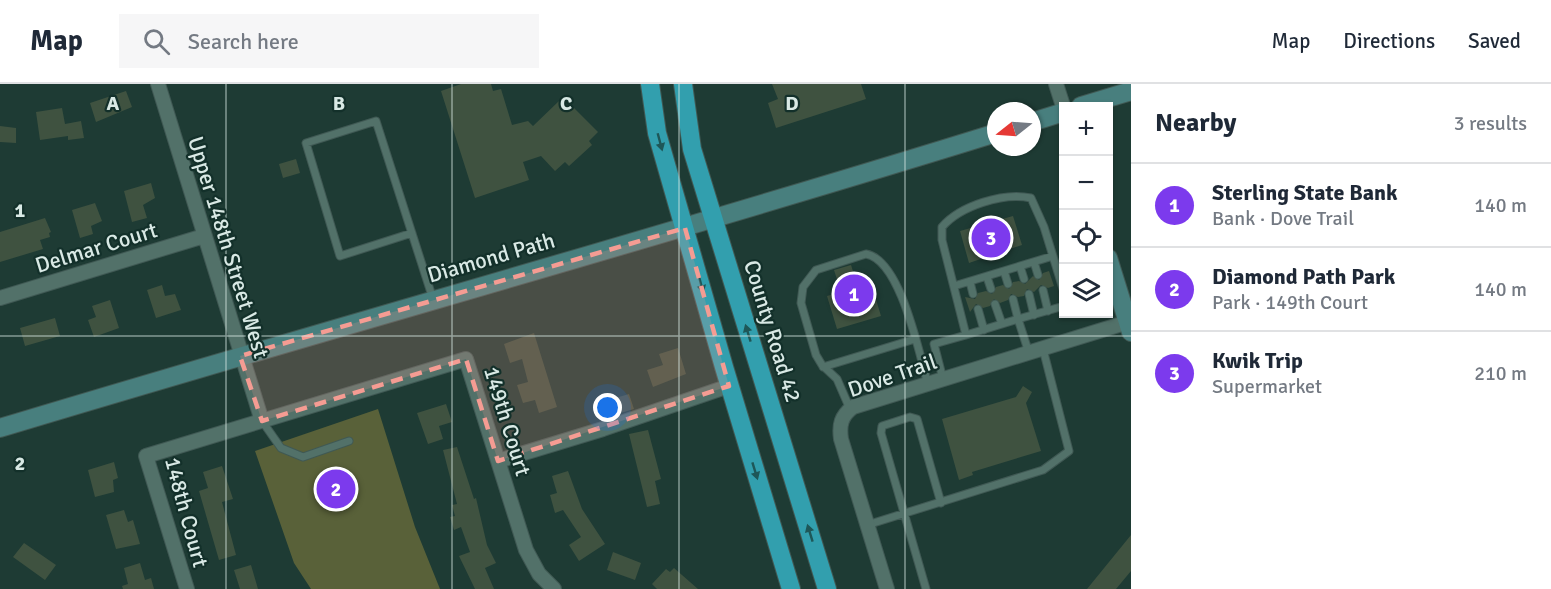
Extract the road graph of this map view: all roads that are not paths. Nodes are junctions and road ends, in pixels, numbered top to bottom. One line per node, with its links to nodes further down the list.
1 (158, 84): 14 (street, Upper 148th Street West)
2 (650, 84): 12 (highway, one-way to 12)
3 (683, 84): 11 (highway, County Road 42)
4 (1056, 84): 6 (street)
5 (1131, 91): 7 (street)
6 (1062, 102)
7 (1094, 102)
8 (1059, 112): 9 (street)
9 (1041, 119)
10 (987, 136): 11 (street, Diamond Path)
11 (714, 220): 12 (street, Diamond Path); 63 (highway, County Road 42, one-way to 11)
12 (685, 228): 32 (street, Diamond Path); 51 (highway, one-way to 51)
13 (412, 233): 13 (lane); 32 (lane)
14 (204, 236): 31 (street, Delmar Court); 47 (street, Upper 148th Street West)
15 (1053, 256): 16 (lane); 21 (lane); 26 (lane)
16 (1034, 262): 18 (lane); 20 (lane)
17 (1110, 264): 41 (street)
18 (1020, 266): 19 (lane); 23 (lane)
19 (1004, 272): 22 (lane); 25 (lane)
20 (1038, 275)
21 (1059, 276)
22 (987, 277): 24 (lane); 27 (lane)
23 (1024, 279)
24 (970, 282): 26 (lane); 29 (lane)
25 (1008, 284)
26 (954, 286): 43 (lane)
27 (991, 289)
28 (1042, 290): 37 (lane)
29 (973, 294)
30 (1029, 294): 38 (lane)
31 (0, 298)
32 (433, 299): 47 (street, Diamond Path)
33 (1012, 299): 39 (lane)
34 (995, 304): 40 (lane)
35 (1059, 308): 37 (lane)
36 (978, 309): 42 (lane)
37 (1048, 311): 38 (lane)
38 (1034, 315): 39 (lane)
39 (1018, 319): 40 (lane); 46 (lane)
40 (1002, 324): 42 (lane)
41 (1129, 327): 45 (street, Dove Trail)
42 (984, 330): 43 (lane)
43 (966, 335): 49 (lane)
44 (915, 339): 48 (lane); 48 (lane); 50 (lane)
45 (1042, 349): 46 (street, Dove Trail); 57 (lane)
46 (1029, 353): 49 (street, Dove Trail)
47 (240, 356): 53 (street, Upper 148th Street West); 54 (street, Diamond Path)
48 (824, 367): 52 (lane)
49 (943, 379): 50 (street, Dove Trail)
50 (928, 384): 52 (street, Dove Trail)
51 (729, 386): 56 (street); 62 (highway, one-way to 62)
52 (850, 409): 59 (street, Dove Trail)
53 (262, 421): 55 (lane); 56 (street, 149th Court); 60 (street, 148th Court)
54 (0, 428)
55 (349, 441)
56 (498, 461): 61 (street, 149th Court)
57 (941, 503): 58 (lane); 58 (lane)
58 (903, 515): 59 (lane); 65 (lane)
59 (867, 525): 64 (street, Dove Trail)
60 (187, 589)
61 (554, 589)
62 (791, 589)
63 (827, 589)
64 (887, 589)
65 (926, 589)

